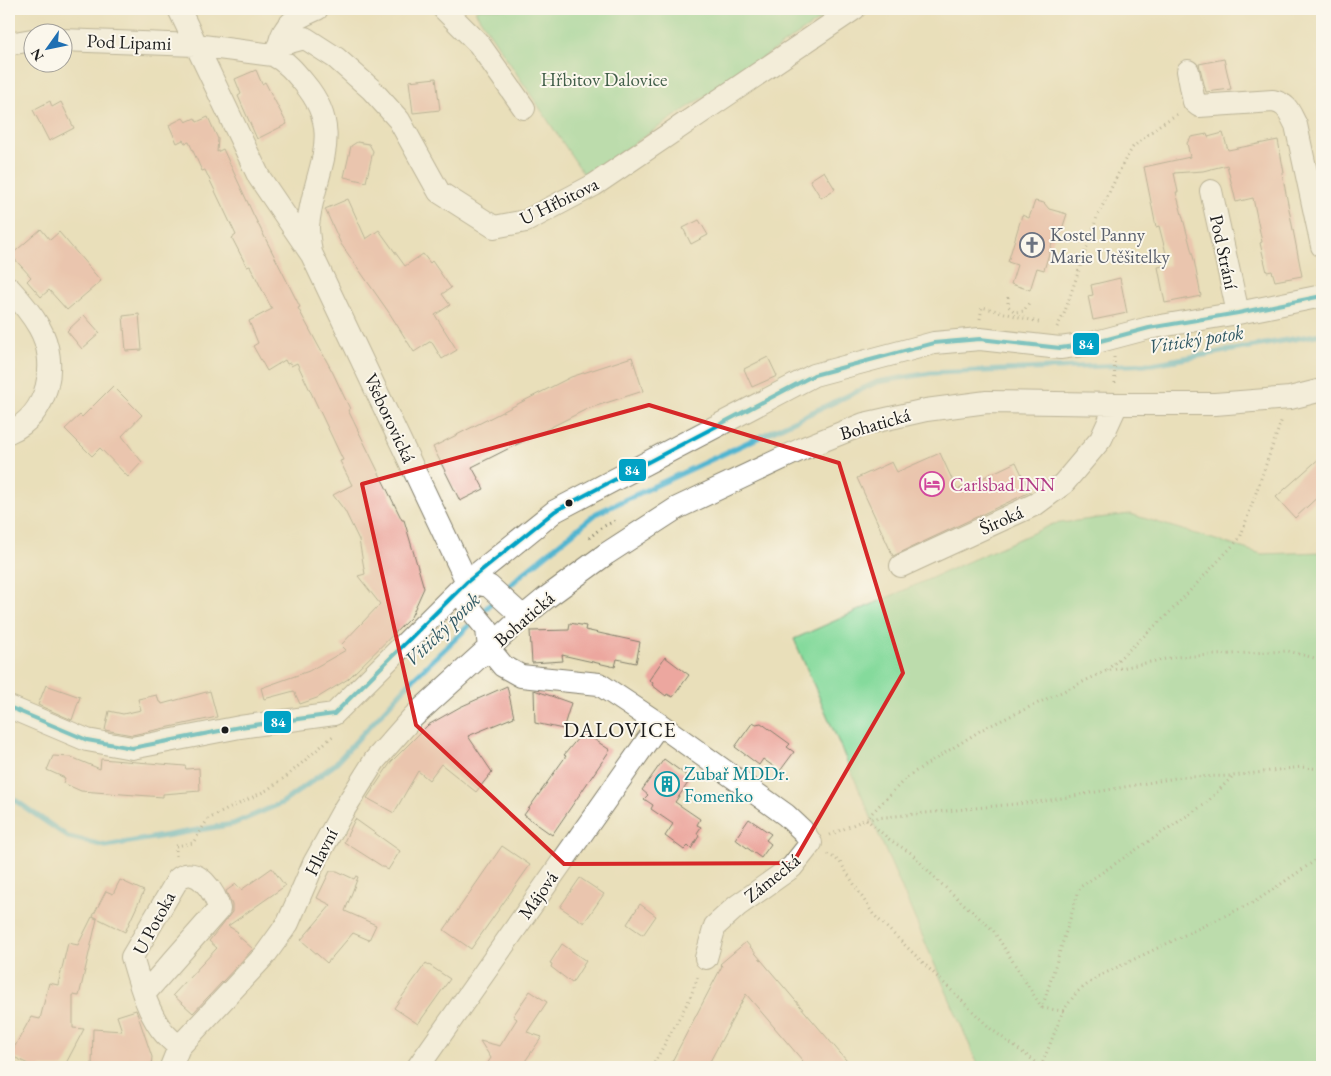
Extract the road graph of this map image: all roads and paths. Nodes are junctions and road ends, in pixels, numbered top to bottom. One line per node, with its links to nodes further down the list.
1 (178, 9): 8 (street, Všeborovická)
2 (317, 9): 9 (street)
3 (444, 9): 12 (street)
4 (854, 9): 9 (street, U Hřbitova)
5 (72, 40): 8 (street, Pod Lipami)
6 (22, 42): 7 (street)
7 (9, 44)
8 (194, 45): 9 (street); 15 (street, Všeborovická)
9 (276, 50): 15 (street, Všeborovická)
10 (1188, 70): 11 (street)
11 (1198, 106): 14 (street); 25 (path)
12 (524, 108)
13 (1211, 191): 20 (street, Pod Strání)
14 (1322, 246)
15 (312, 255): 33 (street, Všeborovická)
16 (9, 288): 29 (street)
17 (1322, 296): 20 (street, Pod Strání)
18 (1008, 297): 21 (path)
19 (1029, 303): 21 (path)
20 (1238, 313): 24 (street, Pod Strání)
21 (1014, 314): 22 (path); 23 (path)
22 (980, 322)
23 (1048, 325)
24 (1113, 346): 25 (street, Pod Strání); 26 (path)
25 (1051, 347): 33 (street, Pod Strání)
26 (1114, 390): 28 (street, Bohatická); 32 (street, Široká); 34 (street, Bohatická)
27 (1322, 390): 28 (street, Bohatická)
28 (1290, 398): 37 (path)
29 (9, 432)
30 (619, 519): 31 (path)
31 (587, 540)
32 (901, 566)
33 (467, 582): 34 (street); 35 (street, Zámecká); 39 (street, Pod Strání)
34 (517, 612): 35 (street, Bohatická)
35 (488, 639): 40 (street, Zámecká); 51 (street, Hlavní)
36 (1322, 660): 37 (path)
37 (1106, 672): 43 (path)
38 (9, 707): 39 (street)
39 (334, 714): 45 (path)
40 (659, 724): 44 (street, Zámecká); 52 (street, Májová)
41 (1322, 769): 42 (path)
42 (1233, 776): 43 (path); 49 (path)
43 (866, 818): 44 (path); 49 (path)
44 (811, 843): 47 (street, Zámecká); 54 (path)
45 (176, 846)
46 (1322, 856): 50 (path)
47 (706, 958): 53 (path)
48 (144, 994): 48 (street, U Potoka); 51 (street, U Potoka)
49 (1042, 1008): 50 (path)
50 (1063, 1011): 54 (path)
51 (175, 1057)
52 (418, 1067)
53 (652, 1067)
54 (1041, 1067)

